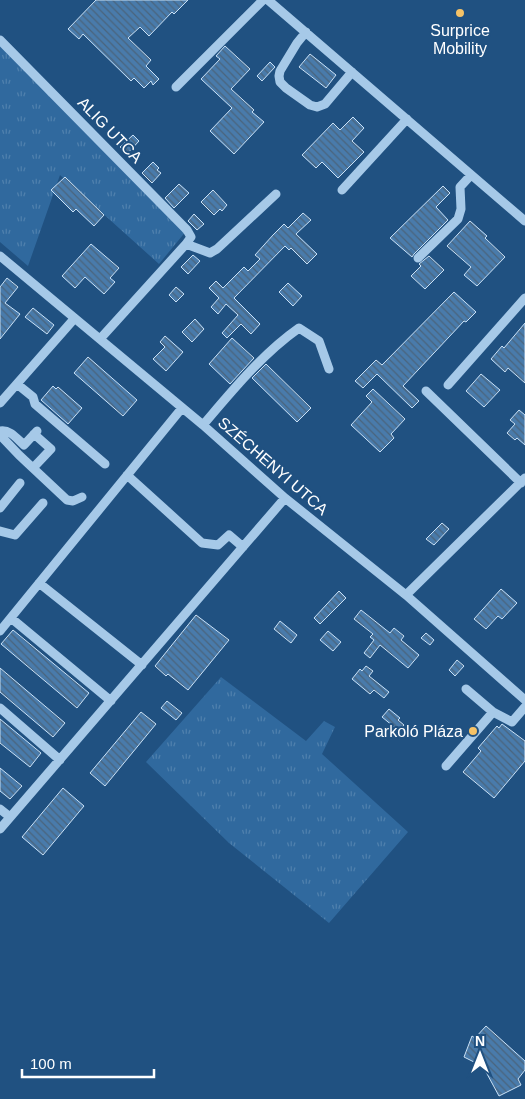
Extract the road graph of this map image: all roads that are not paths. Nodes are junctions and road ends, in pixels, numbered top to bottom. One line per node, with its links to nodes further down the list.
1 (263, 0): 6 (street)
2 (268, 0): 3 (street)
3 (306, 32): 5 (street); 5 (street)
4 (0, 40): 12 (street, ALIG UTCA)
5 (352, 72): 7 (street)
6 (176, 87)
7 (407, 119): 8 (street); 9 (street)
8 (471, 175): 11 (street); 14 (street)
9 (342, 190)
10 (276, 194): 12 (street)
11 (525, 221)
12 (186, 244): 17 (street)
13 (0, 256): 16 (street, SZÉCHENYI UTCA)
14 (418, 258)
15 (525, 298): 20 (street)
16 (74, 319): 17 (street, SZÉCHENYI UTCA); 19 (street)
17 (100, 339): 23 (street, SZÉCHENYI UTCA)
18 (329, 369): 24 (street)
19 (17, 384): 22 (street); 27 (street)
20 (448, 385)
21 (426, 391): 30 (street)
22 (0, 403)
23 (182, 408): 24 (street, SZÉCHENYI UTCA); 29 (street)
24 (202, 425): 33 (street, SZÉCHENYI UTCA)
25 (0, 431): 28 (street)
26 (0, 435): 28 (street)
27 (105, 464)
28 (33, 468): 32 (street)
29 (127, 476): 37 (street); 38 (street)
30 (523, 480): 39 (street)
31 (20, 483): 35 (street)
32 (82, 497)
33 (286, 498): 37 (street); 39 (street, SZÉCHENYI UTCA)
34 (43, 503): 36 (street)
35 (0, 507)
36 (0, 531)
37 (243, 548): 42 (street)
38 (39, 583): 40 (street); 42 (street)
39 (406, 595): 44 (street, SZÉCHENYI UTCA)
40 (10, 618): 41 (street); 45 (street)
41 (0, 631)
42 (142, 665): 45 (street)
43 (466, 689): 48 (street)
44 (525, 700)
45 (111, 701): 49 (street)
46 (525, 707): 48 (street)
47 (0, 708): 49 (street)
48 (493, 712): 50 (street)
49 (60, 760): 52 (street)
50 (446, 766)
51 (0, 809): 52 (street)
52 (10, 817): 53 (street)
53 (0, 829)

